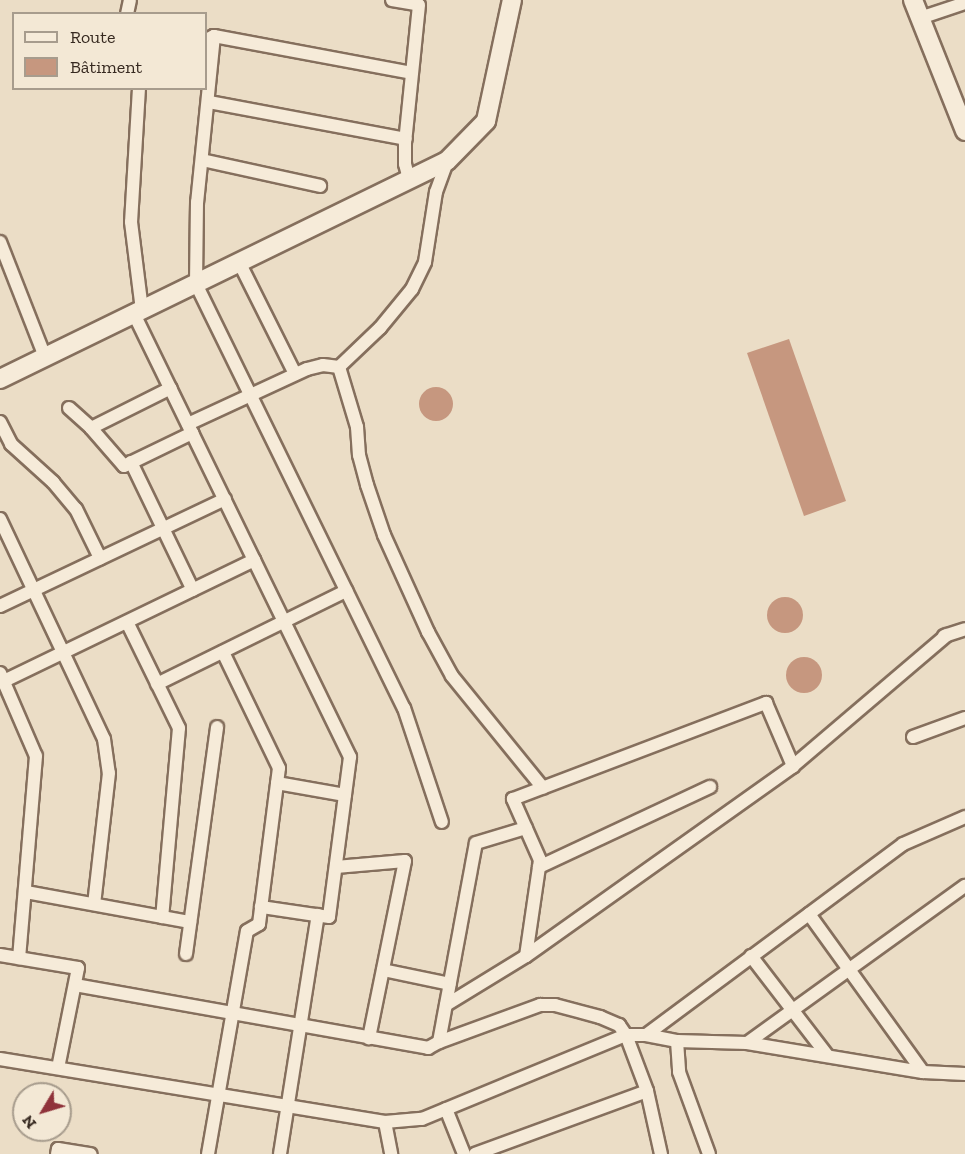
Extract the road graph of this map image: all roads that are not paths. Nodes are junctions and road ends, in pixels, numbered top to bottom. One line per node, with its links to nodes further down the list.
1 (392, 0): 7 (street)
2 (512, 0): 13 (street)
3 (913, 0): 5 (street)
4 (965, 3): 5 (street)
5 (920, 18): 10 (street)
6 (210, 38): 7 (street); 9 (street)
7 (412, 73): 11 (street)
8 (140, 90): 19 (street)
9 (209, 102): 11 (street); 12 (street)
10 (965, 131)
11 (406, 139): 14 (street)
12 (202, 160): 15 (street); 18 (street)
13 (447, 161): 14 (street); 21 (street)
14 (409, 179): 17 (street)
15 (320, 186)
16 (0, 242): 20 (street)
17 (239, 262): 18 (street); 22 (street)
18 (196, 284): 19 (street); 25 (street)
19 (138, 312): 20 (street); 24 (street)
20 (45, 357): 23 (street)
21 (339, 367): 22 (street); 53 (street)
22 (295, 374): 25 (street)
23 (0, 379)
24 (171, 388): 28 (street); 29 (street)
25 (250, 395): 29 (street); 38 (street)
26 (69, 408): 28 (street)
27 (0, 422): 34 (street)
28 (91, 428): 30 (street)
29 (190, 428): 30 (street); 31 (street)
30 (131, 462): 33 (street)
31 (225, 499): 33 (street); 35 (street)
32 (0, 519): 36 (street)
33 (163, 529): 34 (street); 37 (street)
34 (100, 558): 36 (street)
35 (255, 560): 37 (street); 41 (street)
36 (34, 590): 39 (street); 44 (street)
37 (192, 590): 40 (street)
38 (346, 591): 41 (street); 56 (street)
39 (0, 606)
40 (127, 622): 44 (street); 46 (street)
41 (284, 622): 43 (street); 54 (street)
42 (965, 629): 50 (street)
43 (223, 652): 46 (street); 51 (street)
44 (64, 653): 45 (street); 62 (street)
45 (2, 677): 61 (street)
46 (157, 684): 66 (street)
47 (965, 718): 49 (street)
48 (217, 727): 67 (street)
49 (912, 737)
50 (792, 766): 53 (street); 70 (street)
51 (277, 783): 54 (street); 63 (street)
52 (710, 787): 59 (street)
53 (543, 788): 57 (street)
54 (345, 795): 58 (street)
55 (965, 817): 64 (street)
56 (442, 822)
57 (526, 828): 59 (street); 75 (street)
58 (336, 867): 65 (street); 74 (street)
59 (539, 867): 70 (street)
60 (965, 886): 73 (street)
61 (26, 891): 62 (street); 72 (street)
62 (94, 904): 66 (street)
63 (261, 907): 65 (street); 79 (street)
64 (809, 914): 71 (street); 73 (street)
65 (318, 915): 80 (street)
66 (162, 917): 67 (street)
67 (190, 922): 68 (street)
68 (186, 954)
69 (0, 955): 72 (street)
70 (526, 956): 77 (street)
71 (751, 956): 78 (street); 82 (street)
72 (19, 958): 76 (street)
73 (849, 969): 78 (street); 90 (street)
74 (383, 970): 75 (street); 83 (street)
75 (450, 984): 77 (street)
76 (75, 986): 79 (street); 89 (street)
77 (446, 1005): 85 (street)
78 (793, 1010): 86 (street); 87 (street)
79 (232, 1014): 80 (street); 93 (street)
80 (300, 1026): 83 (street); 94 (street)
81 (626, 1035): 82 (street); 85 (street); 92 (street); 95 (street)
82 (645, 1035): 84 (street)
83 (369, 1038): 85 (street)
84 (677, 1041): 86 (street); 105 (street)
85 (439, 1042)
86 (747, 1043): 87 (street)
87 (827, 1055): 90 (street)
88 (0, 1059): 89 (street)
89 (58, 1068): 93 (street)
90 (923, 1072): 91 (street)
91 (965, 1074)
92 (647, 1091): 103 (street); 104 (street)
93 (218, 1095): 94 (street); 99 (street)
94 (288, 1106): 96 (street); 100 (street)
95 (446, 1109): 96 (street); 102 (street)
96 (385, 1122): 101 (street)
97 (57, 1154): 98 (street)
98 (91, 1154)
99 (208, 1154)
100 (280, 1154)
101 (391, 1154)
102 (464, 1154)
103 (475, 1154)
104 (661, 1154)
105 (709, 1154)

